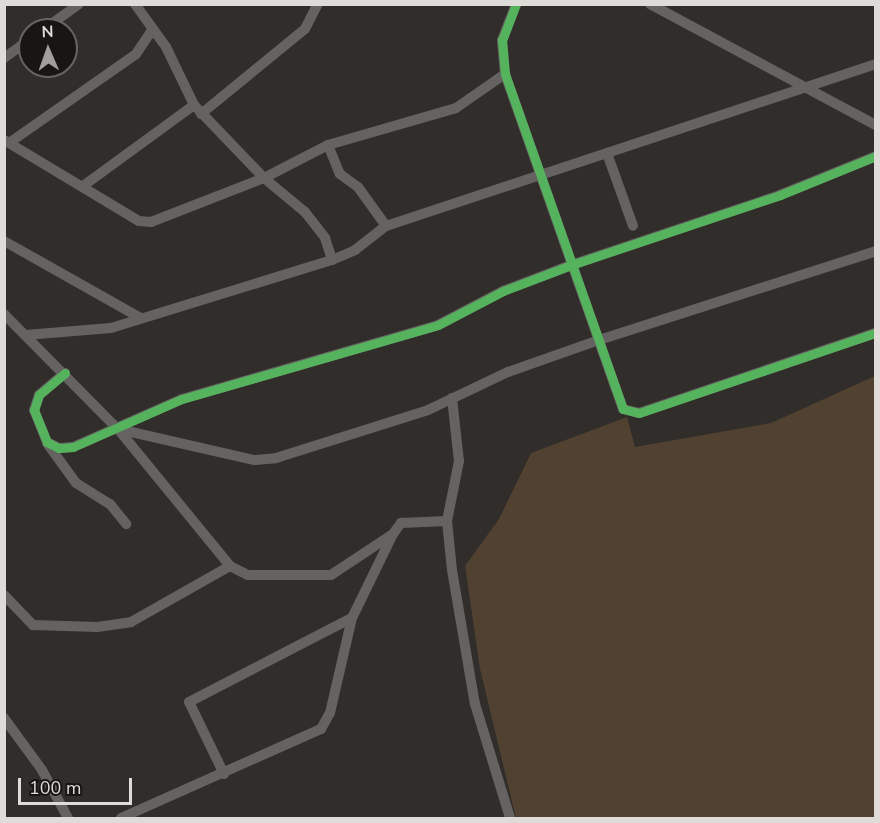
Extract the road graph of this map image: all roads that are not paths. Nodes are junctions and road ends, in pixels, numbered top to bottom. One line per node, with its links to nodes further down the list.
1 (80, 4): 7 (street)
2 (135, 4): 8 (street)
3 (318, 4): 14 (street)
4 (516, 4): 12 (street)
5 (650, 4): 6 (street)
6 (668, 8): 13 (street)
7 (61, 18)
8 (153, 29): 14 (street); 16 (street)
9 (18, 48): 10 (street)
10 (4, 58)
11 (876, 64): 13 (street)
12 (505, 74): 17 (street); 21 (street)
13 (804, 86): 15 (street); 18 (street)
14 (198, 110): 20 (street); 22 (street)
15 (876, 124)
16 (7, 142): 22 (street)
17 (328, 145): 20 (street); 23 (street)
18 (608, 156): 21 (street); 24 (street)
19 (876, 156): 28 (street)
20 (264, 178): 22 (street); 27 (street)
21 (540, 178): 23 (street); 28 (street)
22 (82, 186)
23 (386, 226): 27 (street)
24 (633, 226)
25 (4, 241): 30 (street)
26 (876, 251): 33 (street)
27 (332, 260): 30 (street)
28 (571, 265): 33 (street); 36 (street)
29 (4, 315): 32 (street)
30 (139, 317): 32 (street)
31 (876, 333): 33 (street)
32 (27, 336): 34 (street)
33 (596, 340): 35 (street)
34 (65, 373): 36 (street); 37 (street)
35 (452, 399): 36 (street); 38 (street)
36 (118, 429): 37 (street); 41 (street)
37 (47, 442): 39 (street)
38 (447, 521): 40 (street); 48 (street)
39 (126, 524)
40 (393, 534): 41 (street); 43 (street)
41 (231, 566): 42 (street)
42 (4, 595)
43 (352, 618): 45 (street); 45 (street)
44 (6, 720): 46 (street)
45 (224, 774): 47 (street)
46 (68, 819)
47 (121, 819)
48 (510, 819)

